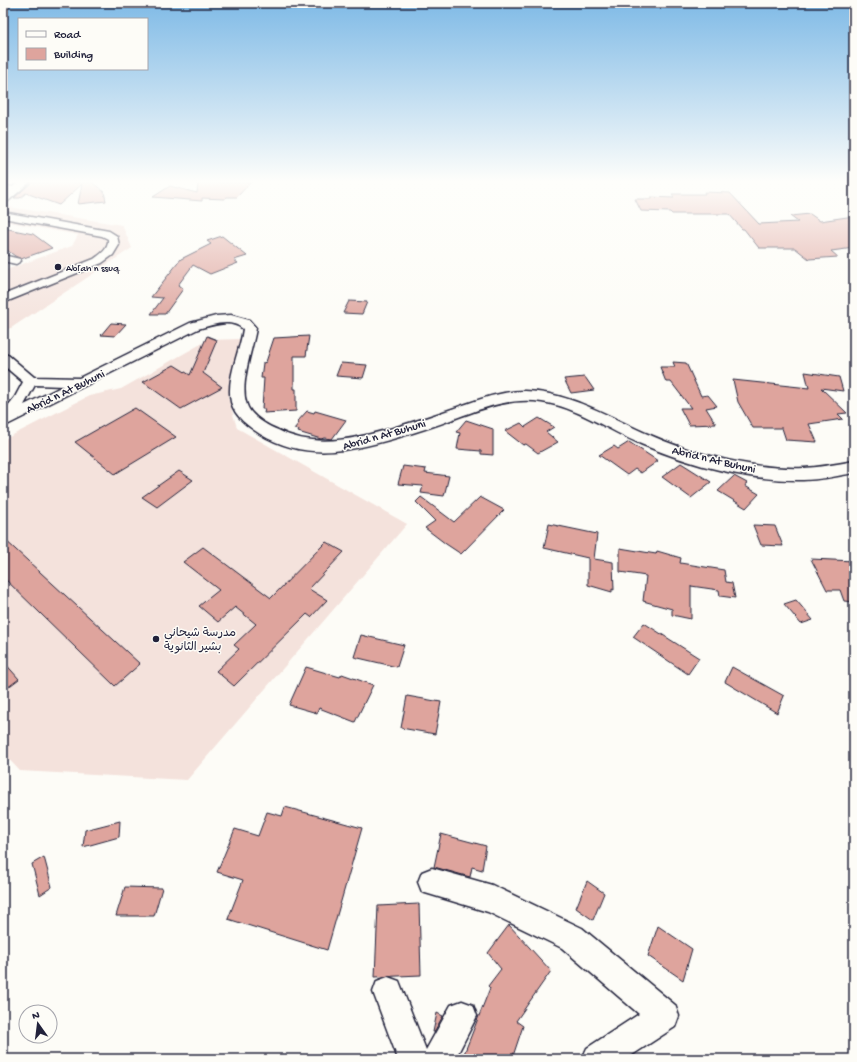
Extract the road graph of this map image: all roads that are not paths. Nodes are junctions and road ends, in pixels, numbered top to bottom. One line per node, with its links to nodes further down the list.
1 (97, 232): 4 (street)
2 (3, 258): 3 (street)
3 (16, 260)
4 (3, 299)
5 (3, 358): 6 (street)
6 (30, 381): 7 (street); 8 (street)
7 (83, 382): 8 (street, Abrid n At Buhuni); 9 (street, Abrid n At Buhuni)
8 (3, 421)
9 (854, 467)
10 (432, 882): 15 (street)
11 (388, 992): 13 (street)
12 (462, 1016): 14 (street)
13 (414, 1059)
14 (438, 1059)
15 (598, 1059)

